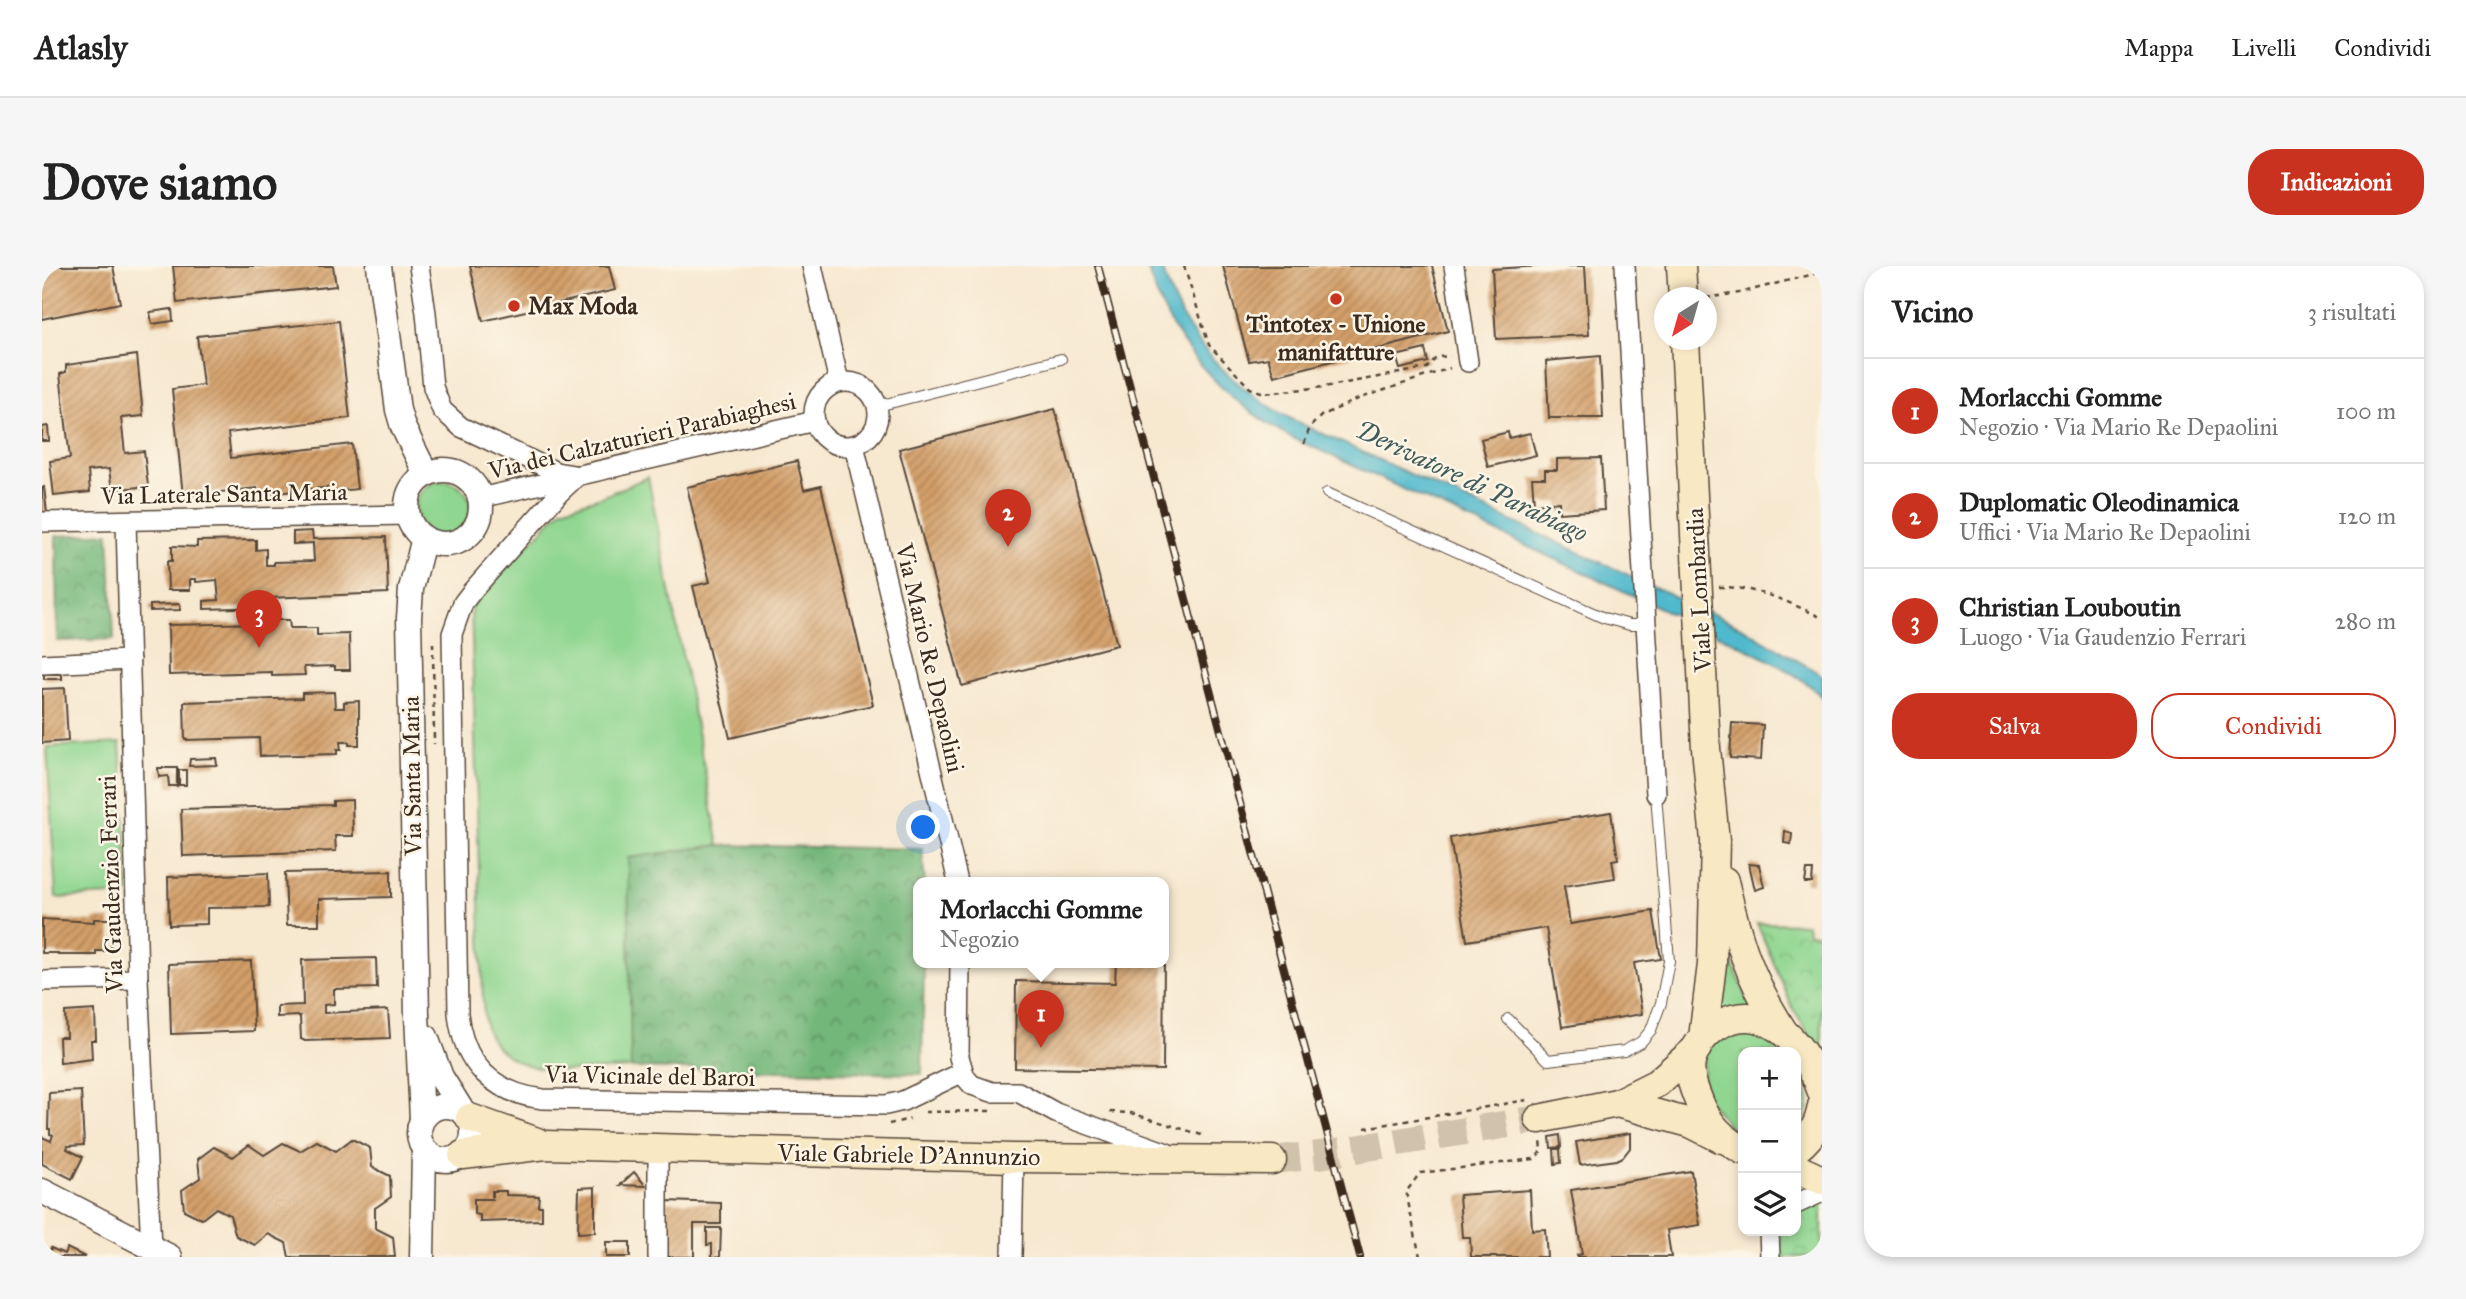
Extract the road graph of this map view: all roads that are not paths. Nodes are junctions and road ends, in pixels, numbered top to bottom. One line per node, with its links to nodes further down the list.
1 (379, 266): 15 (street)
2 (419, 266): 16 (street)
3 (812, 266): 11 (street)
4 (1454, 266): 9 (street)
5 (1625, 266): 23 (street)
6 (1681, 266): 7 (main road)
7 (1682, 287)
8 (1686, 350): 27 (main road, Viale Lombardia)
9 (1467, 358)
10 (1061, 359): 12 (lane)
11 (839, 382): 12 (street); 13 (street)
12 (878, 406): 14 (street)
13 (815, 421): 14 (street); 16 (street, Via dei Calzaturieri Parabiaghesi)
14 (854, 445): 28 (street, Via Mario Re Depaolini)
15 (426, 474): 18 (street); 19 (street)
16 (578, 475): 18 (street, Via dei Calzaturieri Parabiaghesi); 36 (street, Via Vicinale del Baroi)
17 (1327, 493): 23 (lane)
18 (480, 498): 22 (street)
19 (408, 515): 20 (street, Via Laterale Santa Maria); 22 (street)
20 (126, 521): 21 (street, Via Laterale Santa Maria); 24 (street, Via Gaudenzio Ferrari)
21 (42, 522)
22 (424, 538): 32 (street, Via Santa Maria)
23 (1645, 617): 26 (street)
24 (130, 660): 25 (street); 30 (street, Via Gaudenzio Ferrari)
25 (42, 664)
26 (1656, 794): 33 (lane)
27 (1715, 841): 34 (main road, Viale Lombardia); 35 (main road, Viale Lombardia)
28 (957, 877)
29 (960, 968): 36 (street)
30 (138, 979): 31 (street); 59 (street, Via Gaudenzio Ferrari)
31 (42, 981)
32 (417, 1015): 41 (street, Via Santa Maria); 42 (street, Via Santa Maria)
33 (1508, 1019)
34 (1785, 1034): 35 (main road, Viale Lombardia); 37 (main road, Viale Lombardia)
35 (1700, 1043): 38 (main road); 47 (main road, Viale Lombardia)
36 (962, 1072): 51 (street)
37 (1822, 1092)
38 (1618, 1103): 40 (main road); 48 (main road)
39 (1822, 1106): 43 (main road)
40 (1533, 1109)
41 (465, 1113): 42 (street); 44 (main road, Viale Gabriele D'Annunzio); 49 (street, Via Santa Maria)
42 (422, 1119): 46 (street, Via Santa Maria)
43 (1801, 1144)
44 (546, 1145): 45 (main road, Viale Gabriele D'Annunzio); 49 (main road, Viale Gabriele D'Annunzio)
45 (658, 1149): 50 (main road, Viale Gabriele D'Annunzio); 61 (street)
46 (424, 1150): 49 (street); 58 (street, Via Santa Maria)
47 (1738, 1151)
48 (1738, 1151)
49 (456, 1158): 58 (street, Via Santa Maria)
50 (1014, 1158): 51 (main road, Viale Gabriele D'Annunzio); 62 (street)
51 (1182, 1159): 52 (main road, Viale Gabriele D'Annunzio)
52 (1272, 1160)
53 (1801, 1170): 54 (main road)
54 (1822, 1180)
55 (42, 1191): 59 (street)
56 (1822, 1192): 57 (street)
57 (1801, 1202)
58 (422, 1212): 60 (street, Via Santa Maria)
59 (160, 1252)
60 (422, 1257)
61 (658, 1257)
62 (1012, 1257)

